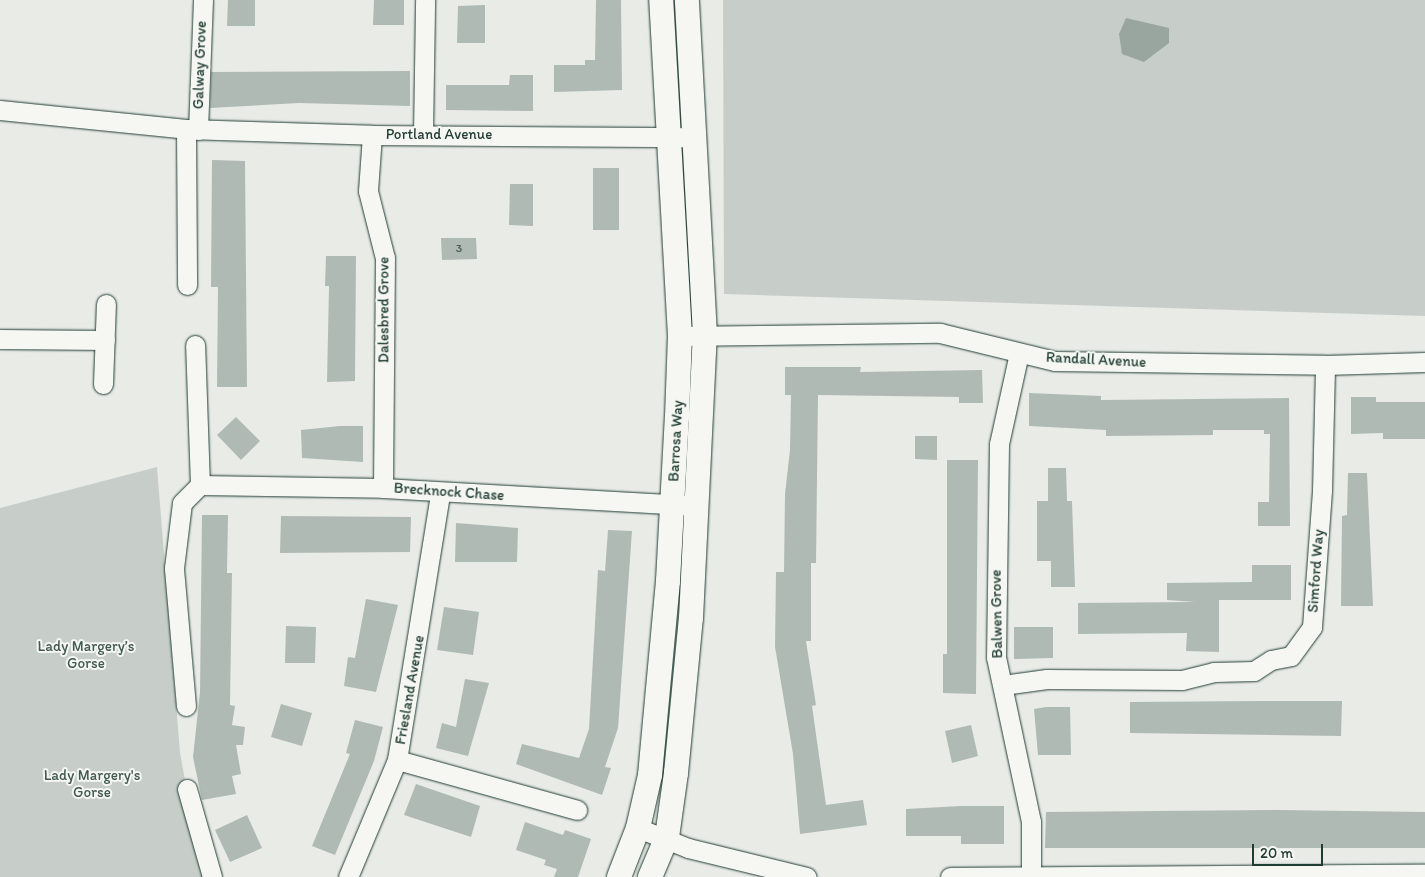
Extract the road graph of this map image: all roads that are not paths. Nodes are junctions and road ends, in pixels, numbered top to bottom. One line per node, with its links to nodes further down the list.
1 (203, 0): 6 (street, Galway Grove)
2 (425, 0): 7 (street)
3 (661, 0): 9 (street, Barrosa Way)
4 (687, 0): 10 (street, Barrosa Way)
5 (0, 110): 6 (street, Portland Avenue)
6 (192, 130): 8 (street, Portland Avenue); 11 (street)
7 (423, 134): 8 (street, Portland Avenue); 9 (street, Portland Avenue)
8 (372, 135): 23 (street, Dalesbred Grove)
9 (666, 136): 10 (street, Portland Avenue); 14 (street, Barrosa Way)
10 (691, 137): 13 (street, Barrosa Way)
11 (186, 286)
12 (106, 304): 16 (street)
13 (704, 335): 14 (street, Randall Avenue); 18 (street, Randall Avenue); 26 (street, Barrosa Way)
14 (680, 336): 25 (street, Barrosa Way)
15 (0, 339): 16 (street)
16 (105, 340): 21 (street)
17 (195, 345): 22 (street)
18 (1019, 352): 20 (street, Randall Avenue); 27 (street, Balwen Grove)
19 (1425, 362): 20 (street, Randall Avenue)
20 (1325, 366): 27 (street, Simford Way)
21 (103, 384)
22 (200, 485): 23 (street, Brecknock Chase); 28 (street)
23 (383, 488): 24 (street, Brecknock Chase)
24 (440, 494): 25 (street, Brecknock Chase); 29 (street, Friesland Avenue)
25 (673, 504): 26 (street, Brecknock Chase); 32 (street, Barrosa Way)
26 (697, 505): 33 (street, Barrosa Way)
27 (1003, 685): 34 (street, Balwen Grove)
28 (186, 706)
29 (397, 760): 31 (street); 38 (street, Friesland Avenue)
30 (187, 789): 37 (street)
31 (576, 810)
32 (638, 828): 33 (street); 39 (street, Barrosa Way)
33 (667, 837): 40 (street, Barrosa Way); 41 (street)
34 (1032, 874): 36 (street); 42 (street)
35 (1425, 874): 36 (street)
36 (1293, 876)
37 (212, 877)
38 (348, 877)
39 (619, 877)
40 (650, 877)
41 (807, 877)
42 (950, 877)

